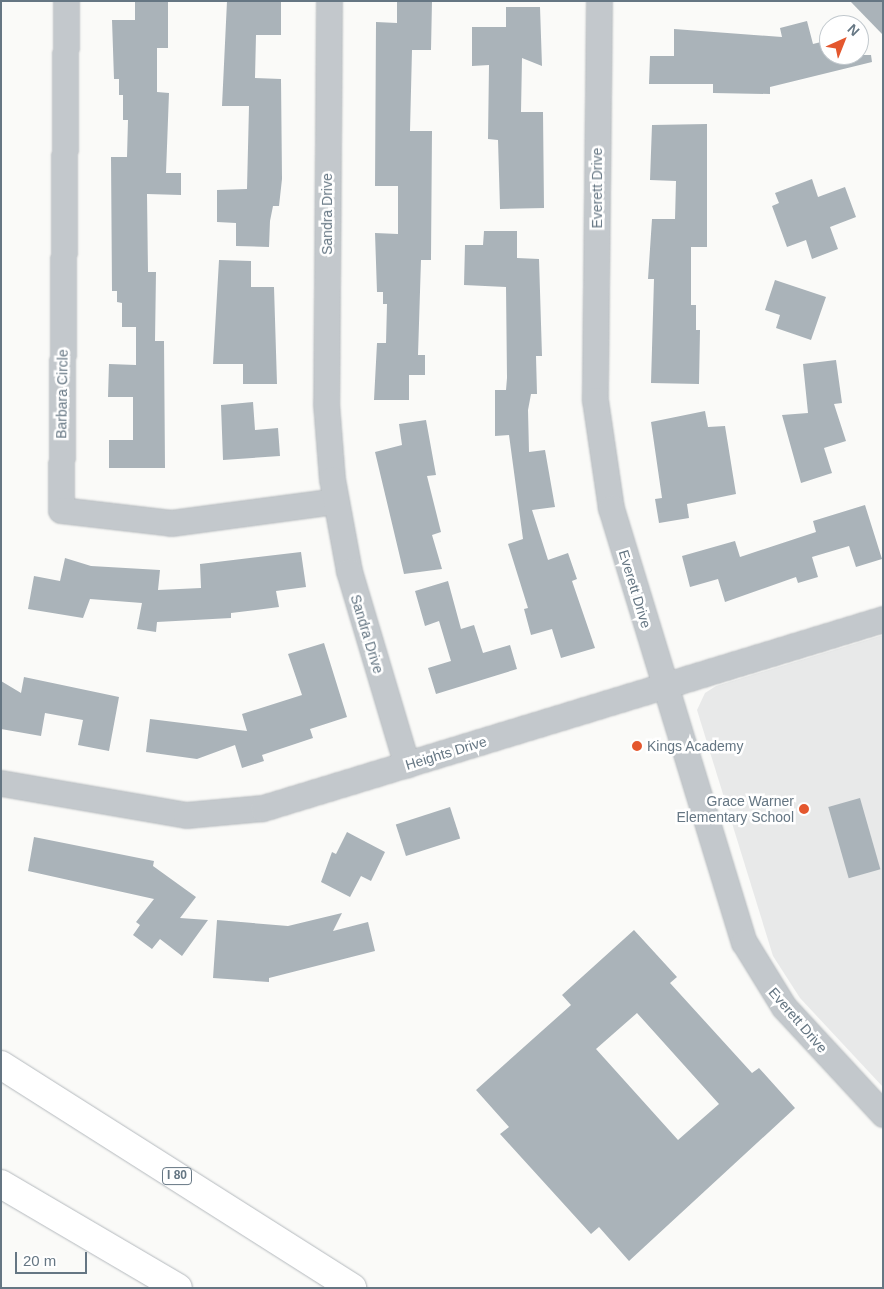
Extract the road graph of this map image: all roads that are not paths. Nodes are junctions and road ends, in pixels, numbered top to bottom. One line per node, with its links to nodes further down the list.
1 (66, 1): 4 (street, Barbara Circle)
2 (329, 1): 4 (street, Sandra Drive)
3 (599, 1): 6 (street, Everett Drive)
4 (335, 501): 7 (street, Sandra Drive)
5 (883, 619): 6 (street, Heights Drive)
6 (664, 686): 7 (street, Heights Drive); 10 (street, Everett Drive)
7 (407, 765): 8 (street, Heights Drive)
8 (1, 783)
9 (1, 1065): 15 (highway, I 80)
10 (883, 1114)
11 (1, 1184): 14 (highway)
12 (1, 1204): 13 (highway)
13 (152, 1288)
14 (178, 1288)
15 (352, 1288)

